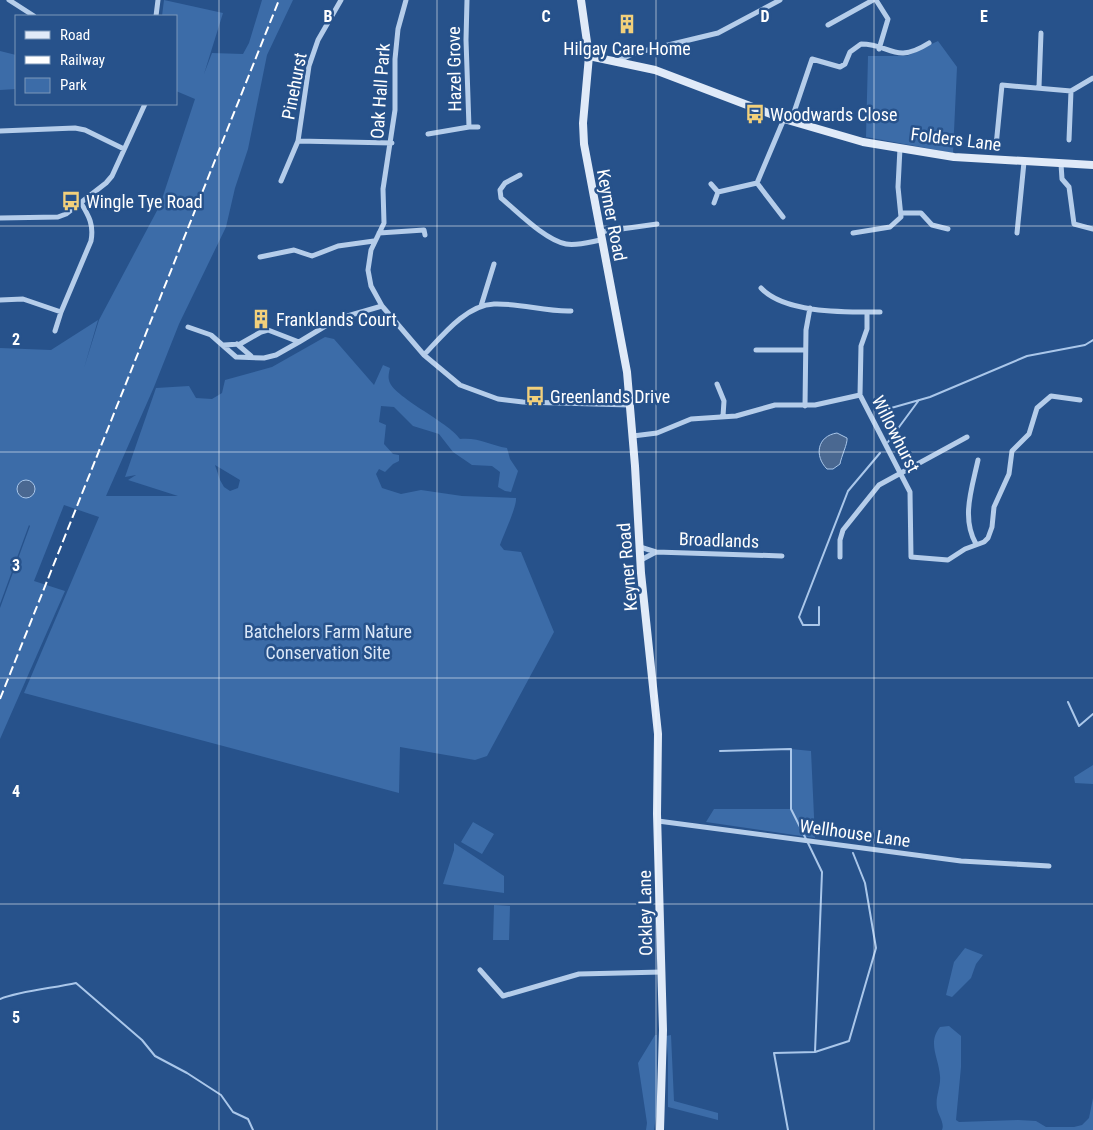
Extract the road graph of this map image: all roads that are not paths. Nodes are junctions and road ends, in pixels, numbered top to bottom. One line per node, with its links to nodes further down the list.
1 (8, 0): 9 (street)
2 (158, 0): 10 (street)
3 (341, 0): 27 (street, Pinehurst)
4 (406, 0): 28 (street, Oak Hall Park)
5 (467, 0): 22 (street, Hazel Grove)
6 (581, 0): 15 (street, Keymer Road)
7 (780, 0): 16 (street)
8 (874, 0): 11 (street); 14 (street)
9 (32, 15)
10 (156, 15)
11 (828, 25)
12 (1041, 33): 18 (street)
13 (929, 43): 14 (street)
14 (879, 48): 21 (street)
15 (589, 56): 16 (street, Folders Lane); 52 (street, Keymer Road)
16 (616, 61): 21 (street, Folders Lane)
17 (1093, 78): 19 (street)
18 (1039, 87): 19 (street); 29 (street)
19 (1071, 90): 26 (street)
20 (146, 105): 31 (street)
21 (788, 120): 30 (street, Folders Lane); 37 (street)
22 (469, 127): 23 (street); 25 (street, Hazel Grove)
23 (478, 127)
24 (0, 131): 31 (street)
25 (428, 134)
26 (1069, 140)
27 (298, 141): 28 (street); 36 (street, Pinehurst)
28 (392, 143): 49 (street, Oak Hall Park)
29 (996, 146)
30 (900, 148): 32 (street, Folders Lane); 42 (street)
31 (124, 149): 40 (street)
32 (1024, 162): 33 (street, Folders Lane); 50 (street)
33 (1061, 164): 34 (street, Folders Lane); 47 (street)
34 (1093, 165)
35 (520, 175): 52 (street)
36 (280, 181)
37 (757, 183): 39 (street); 43 (street)
38 (711, 184): 39 (street)
39 (718, 192): 41 (street)
40 (81, 203): 44 (street); 62 (street)
41 (714, 203)
42 (902, 213): 46 (street); 48 (street)
43 (783, 217)
44 (0, 218)
45 (657, 224): 52 (street)
46 (948, 228)
47 (1093, 229)
48 (853, 232)
49 (379, 233): 51 (street); 53 (street)
50 (1017, 233)
51 (425, 235)
52 (600, 236): 77 (street, Keymer Road)
53 (374, 241): 54 (street); 58 (street)
54 (260, 257)
55 (494, 264): 59 (street)
56 (761, 288): 60 (street)
57 (0, 300): 62 (street)
58 (382, 306): 67 (street); 72 (street)
59 (481, 306): 61 (street); 72 (street)
60 (810, 308): 63 (street); 71 (street)
61 (572, 311)
62 (61, 312): 66 (street)
63 (867, 312): 64 (street); 75 (street)
64 (880, 312)
65 (188, 327): 69 (street)
66 (55, 332)
67 (299, 342): 68 (street); 73 (street)
68 (237, 344): 69 (street); 73 (street)
69 (224, 345): 73 (street)
70 (756, 350): 71 (street)
71 (805, 350): 78 (street)
72 (424, 355): 77 (street)
73 (252, 357)
74 (717, 384): 79 (street)
75 (860, 395): 78 (street, Willowhurst); 83 (street, Willowhurst)
76 (1080, 400): 84 (street)
77 (630, 405): 80 (street, Keymer Road)
78 (805, 406): 79 (street, Willowhurst)
79 (723, 416): 80 (street, Willowhurst)
80 (633, 436): 85 (street, Keyner Road)
81 (967, 437): 83 (street)
82 (978, 460): 84 (street)
83 (900, 473): 84 (street, Willowhurst); 88 (street)
84 (976, 544)
85 (640, 547): 86 (street, Broadlands); 89 (street, Keyner Road)
86 (656, 552): 87 (street, Broadlands); 89 (street, Broadlands)
87 (782, 556)
88 (840, 557)
89 (641, 560): 90 (street, Keyner Road)
90 (654, 695): 91 (street, Ockley Lane)
91 (658, 821): 92 (street, Wellhouse Lane); 94 (street, Ockley Lane)
92 (1049, 866)
93 (480, 970): 94 (street)
94 (662, 972): 95 (street, Ockley Lane)
95 (660, 1130)

